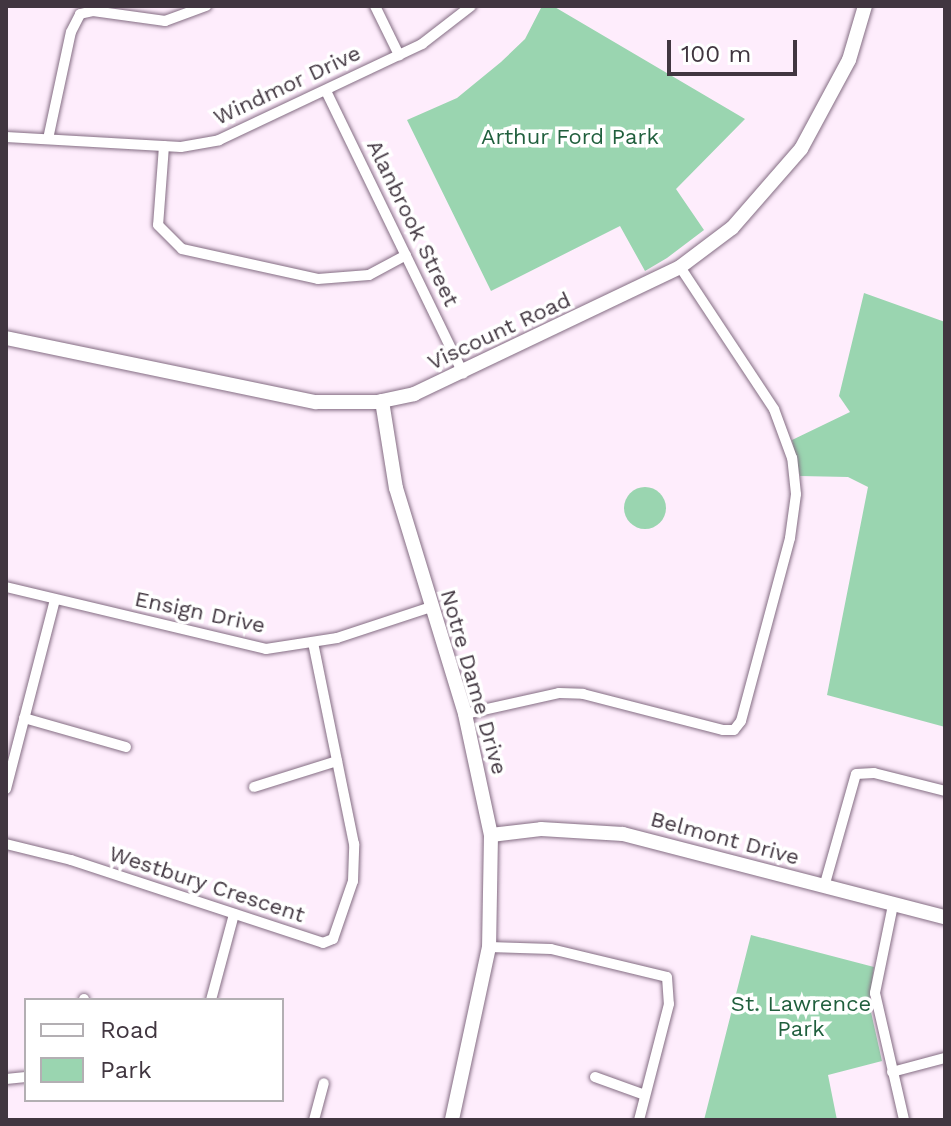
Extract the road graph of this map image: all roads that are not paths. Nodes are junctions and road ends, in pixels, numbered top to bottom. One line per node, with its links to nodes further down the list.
1 (206, 6): 8 (street)
2 (375, 6): 5 (street)
3 (471, 6): 5 (street, Windmor Drive)
4 (865, 6): 11 (street, Viscount Road)
5 (399, 55): 6 (street, Windmor Drive)
6 (326, 91): 9 (street, Windmor Drive); 10 (street, Alanbrook Street)
7 (6, 137): 8 (street, Windmor Drive)
8 (48, 139): 9 (street, Windmor Drive)
9 (164, 146): 10 (street)
10 (406, 255): 13 (street, Alanbrook Street)
11 (680, 267): 13 (street, Viscount Road); 19 (street)
12 (6, 338): 14 (street, Viscount Road)
13 (463, 373): 14 (street, Viscount Road)
14 (382, 401): 17 (street, Notre Dame Drive)
15 (6, 587): 16 (street, Ensign Drive)
16 (55, 599): 18 (street, Ensign Drive); 20 (street)
17 (431, 607): 18 (street, Ensign Drive); 19 (street, Notre Dame Drive)
18 (313, 643): 22 (street, Westbury Crescent)
19 (465, 714): 26 (street, Notre Dame Drive)
20 (24, 718): 21 (street); 24 (street)
21 (126, 747)
22 (337, 761): 23 (street); 30 (street, Westbury Crescent)
23 (254, 787)
24 (6, 789)
25 (945, 791): 28 (street)
26 (491, 835): 28 (street, Belmont Drive); 32 (street, Notre Dame Drive)
27 (6, 844): 30 (street, Westbury Crescent)
28 (824, 887): 29 (street, Belmont Drive)
29 (893, 905): 31 (street, Belmont Drive); 35 (street)
30 (234, 914): 33 (street)
31 (945, 917)
32 (489, 947): 38 (street); 40 (street, Notre Dame Drive)
33 (212, 998)
34 (945, 1058): 35 (street)
35 (892, 1072): 42 (street)
36 (595, 1077): 38 (street)
37 (324, 1083): 39 (street)
38 (645, 1095): 41 (street)
39 (314, 1120)
40 (452, 1120)
41 (639, 1120)
42 (904, 1120)

